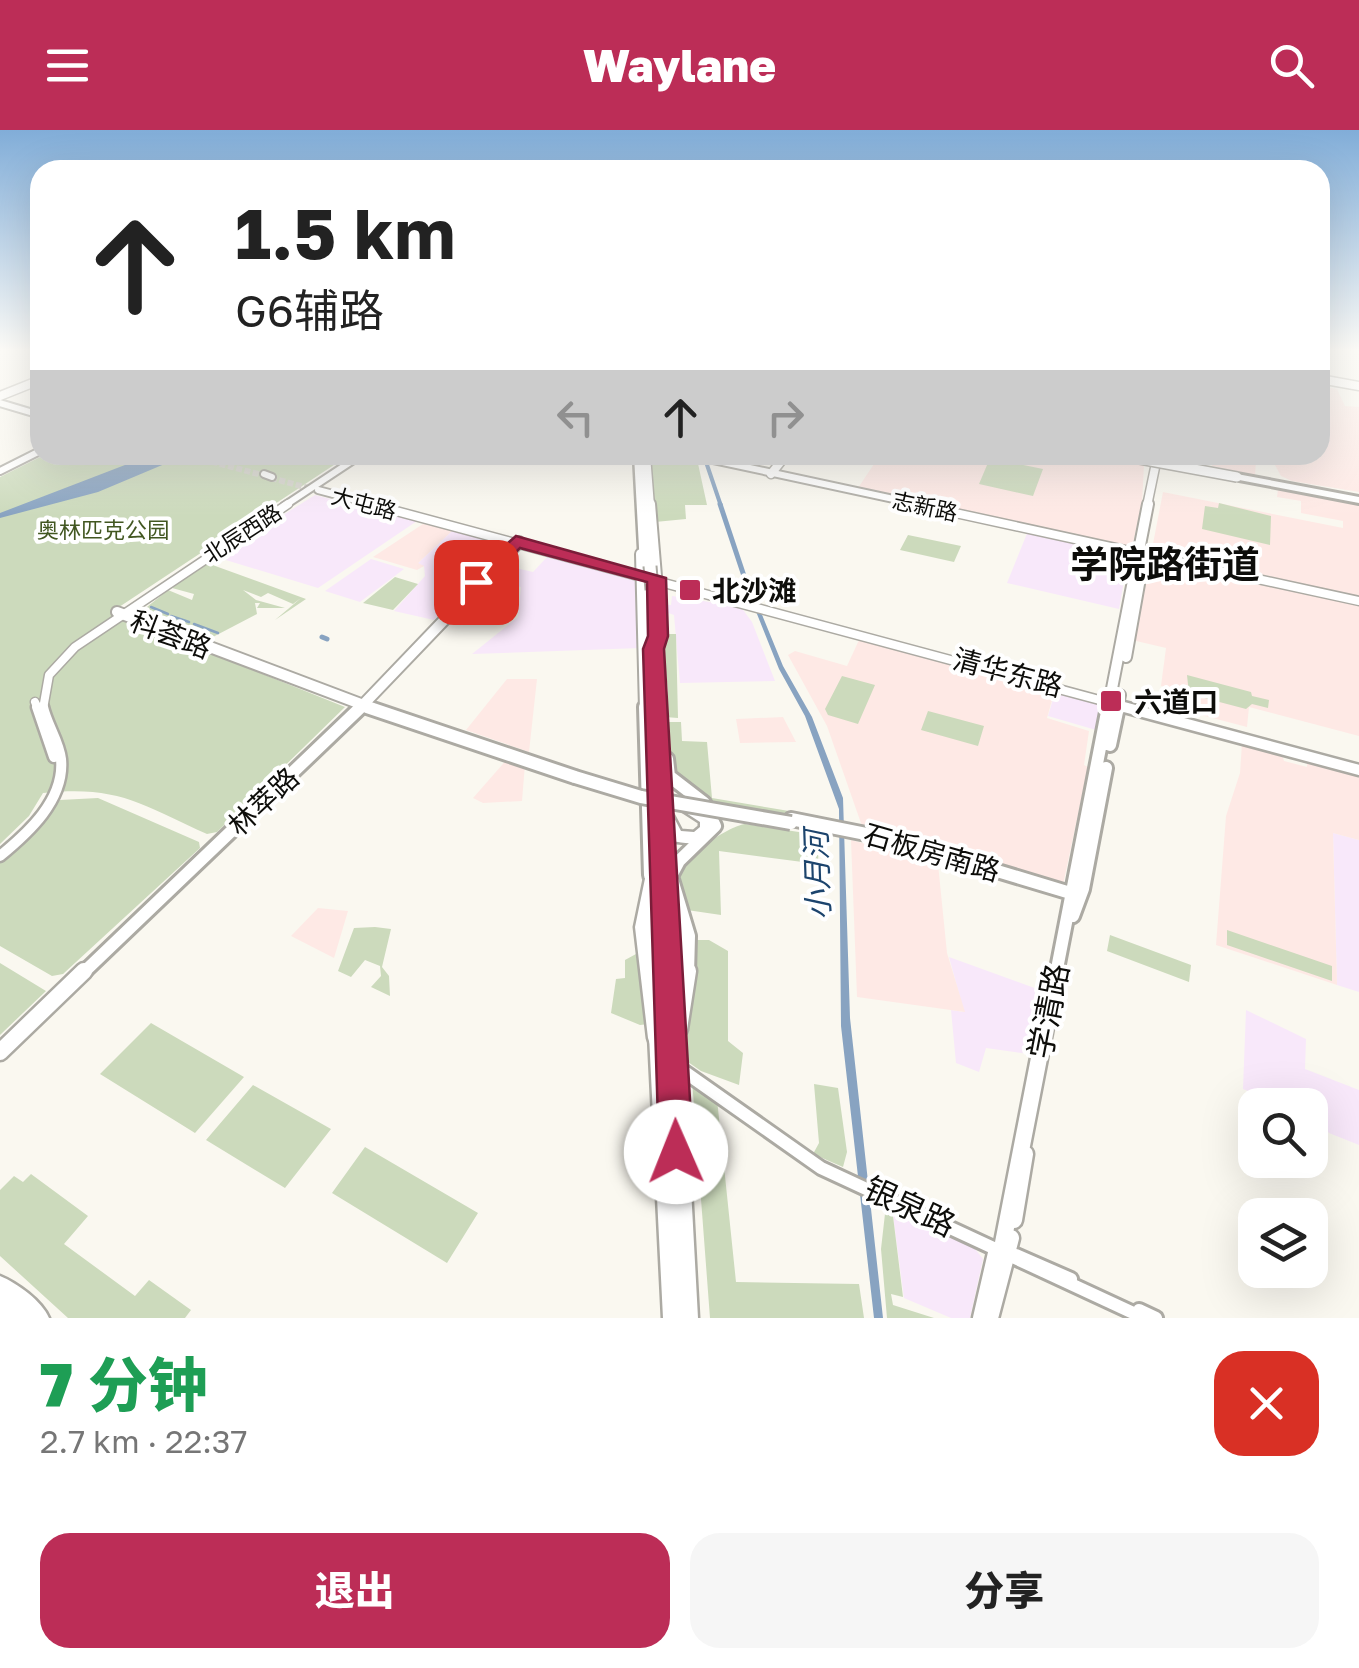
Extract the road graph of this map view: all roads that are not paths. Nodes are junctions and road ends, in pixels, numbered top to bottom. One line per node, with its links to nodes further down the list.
1 (30, 458): 10 (main road)
2 (343, 465): 23 (main road, 北辰西路)
3 (642, 465): 18 (highway)
4 (735, 465): 11 (main road, 志新路)
5 (738, 465): 11 (main road, 志新路)
6 (776, 465): 11 (main road)
7 (1158, 465): 15 (main road, bridge)
8 (1175, 465): 12 (highway, bridge)
9 (1180, 465): 12 (highway, bridge)
10 (0, 472)
11 (770, 472): 20 (main road, 志新路)
12 (1237, 476): 14 (highway)
13 (1273, 483): 14 (highway)
14 (1290, 486): 17 (highway)
15 (1154, 487): 20 (main road); 20 (main road)
16 (318, 490): 19 (main road, 大屯路)
17 (1359, 499)
18 (643, 513): 21 (highway)
19 (515, 544): 21 (main road, 大屯路); 21 (main road, 大屯路); 26 (main road, 林萃路)
20 (1143, 553): 22 (main road, 志新路); 25 (main road); 25 (main road)
21 (647, 578): 24 (highway); 24 (main road); 25 (main road, 清华东路)
22 (1359, 600)
23 (120, 613): 26 (main road, 科荟路); 33 (main road, 北辰西路)
24 (653, 662): 27 (highway); 28 (highway); 34 (main road)
25 (1114, 702): 29 (main road, 清华东路); 35 (main road, 学清路); 35 (main road, 学清路)
26 (360, 704): 30 (main road, 科荟路); 36 (main road, 林萃路)
27 (648, 727): 34 (highway); 38 (main road)
28 (660, 764): 31 (highway, bridge); 34 (highway)
29 (1359, 768)
30 (575, 776): 31 (main road, bridge); 32 (main road, bridge)
31 (682, 805): 32 (main road, bridge)
32 (791, 821): 35 (main road, 石板房南路)
33 (0, 853)
34 (663, 872): 37 (highway); 37 (highway); 38 (highway); 41 (main road); 48 (highway)
35 (1074, 896): 43 (main road, 学清路); 43 (main road, 学清路)
36 (50, 998): 39 (main road, 林萃路); 40 (main road, 林萃路)
37 (672, 1009): 48 (highway)
38 (657, 1038): 47 (main road)
39 (0, 1042)
40 (0, 1052)
41 (679, 1068): 42 (main road, 银泉路); 49 (main road)
42 (810, 1159): 43 (main road, 银泉路)
43 (1004, 1253): 50 (main road, 学清路); 51 (main road, 学清路); 52 (main road); 53 (main road)
44 (0, 1279): 46 (highway)
45 (0, 1287): 46 (highway)
46 (14, 1312)
47 (671, 1318)
48 (685, 1318)
49 (698, 1318)
50 (981, 1318)
51 (990, 1318)
52 (1144, 1318)
53 (1156, 1318)

